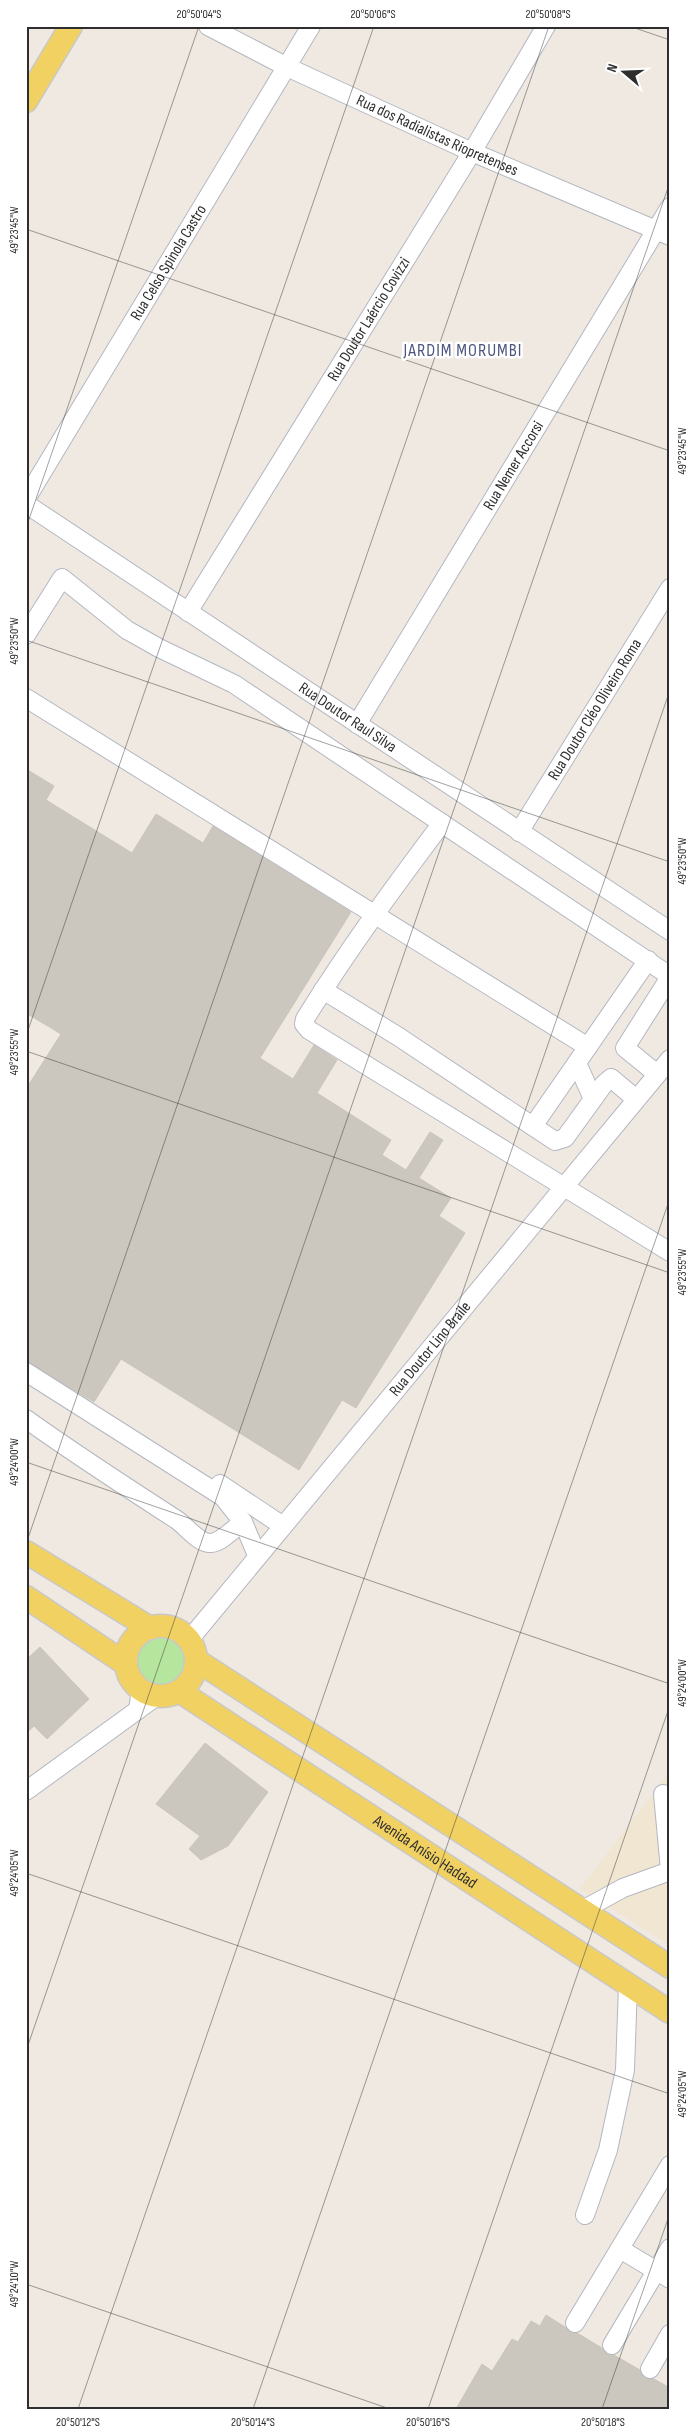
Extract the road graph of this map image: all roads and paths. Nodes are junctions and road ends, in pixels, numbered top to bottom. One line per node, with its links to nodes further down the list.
1 (71, 26): 6 (main road)
2 (208, 26): 5 (street, Rua dos Radialistas Riopretenses)
3 (311, 26): 5 (street, Rua Celso Spinola Castro)
4 (546, 26): 7 (street, Rua Doutor Laércio Covizzi)
5 (287, 66): 7 (street, Rua dos Radialistas Riopretenses); 10 (street, Rua Celso Spinola Castro)
6 (26, 101)
7 (472, 152): 9 (street, Rua dos Radialistas Riopretenses); 13 (street, Rua Doutor Laércio Covizzi)
8 (670, 207): 9 (street, Rua Nemer Accorsi)
9 (663, 233): 16 (street, Rua Nemer Accorsi)
10 (26, 499)
11 (26, 504): 13 (street, Rua Doutor Raul Silva)
12 (670, 588): 18 (street, Rua Doutor Cléo Oliveiro Roma)
13 (188, 612): 16 (street, Rua Doutor Raul Silva)
14 (26, 635): 17 (street)
15 (26, 698): 19 (street)
16 (357, 724): 18 (street, Rua Doutor Raul Silva)
17 (442, 823): 19 (street); 21 (street)
18 (519, 832): 20 (street, Rua Doutor Raul Silva)
19 (373, 914): 23 (street); 24 (street)
20 (670, 932)
21 (648, 960): 22 (street); 24 (street)
22 (670, 976): 27 (street)
23 (323, 990): 30 (street); 31 (street)
24 (588, 1047): 26 (street)
25 (670, 1059): 27 (street, Rua Doutor Lino Braile)
26 (578, 1062): 28 (street); 30 (street)
27 (657, 1074): 29 (street, Rua Doutor Lino Braile)
28 (593, 1099): 29 (street); 30 (street)
29 (636, 1099): 31 (street, Rua Doutor Lino Braile)
30 (532, 1126)
31 (563, 1187): 32 (street); 37 (street, Rua Doutor Lino Braile)
32 (670, 1252)
33 (26, 1372): 36 (street)
34 (26, 1419): 36 (street)
35 (220, 1484): 37 (street)
36 (242, 1522): 39 (street)
37 (283, 1526): 39 (street, Rua Doutor Lino Braile)
38 (26, 1552): 41 (main road)
39 (257, 1555): 42 (street, Rua Doutor Lino Braile)
40 (26, 1597): 43 (main road)
41 (150, 1628): 42 (main road); 43 (main road)
42 (193, 1650): 44 (main road); 49 (main road)
43 (126, 1664): 45 (main road)
44 (179, 1691): 45 (main road); 51 (main road, Avenida Anísio Haddad)
45 (145, 1699): 46 (street)
46 (26, 1791)
47 (663, 1794): 48 (street)
48 (670, 1871): 50 (street)
49 (561, 1898): 50 (main road); 51 (main road)
50 (581, 1911): 52 (main road)
51 (540, 1927): 53 (main road, Avenida Anísio Haddad)
52 (670, 1967)
53 (628, 1985): 54 (main road, Avenida Anísio Haddad); 56 (street)
54 (670, 2012)
55 (670, 2165): 58 (street)
56 (585, 2215)
57 (670, 2248): 59 (street)
58 (620, 2249): 59 (street); 60 (street)
59 (663, 2275): 62 (street)
60 (575, 2323)
61 (670, 2334): 63 (street)
62 (612, 2345)
63 (650, 2369)

